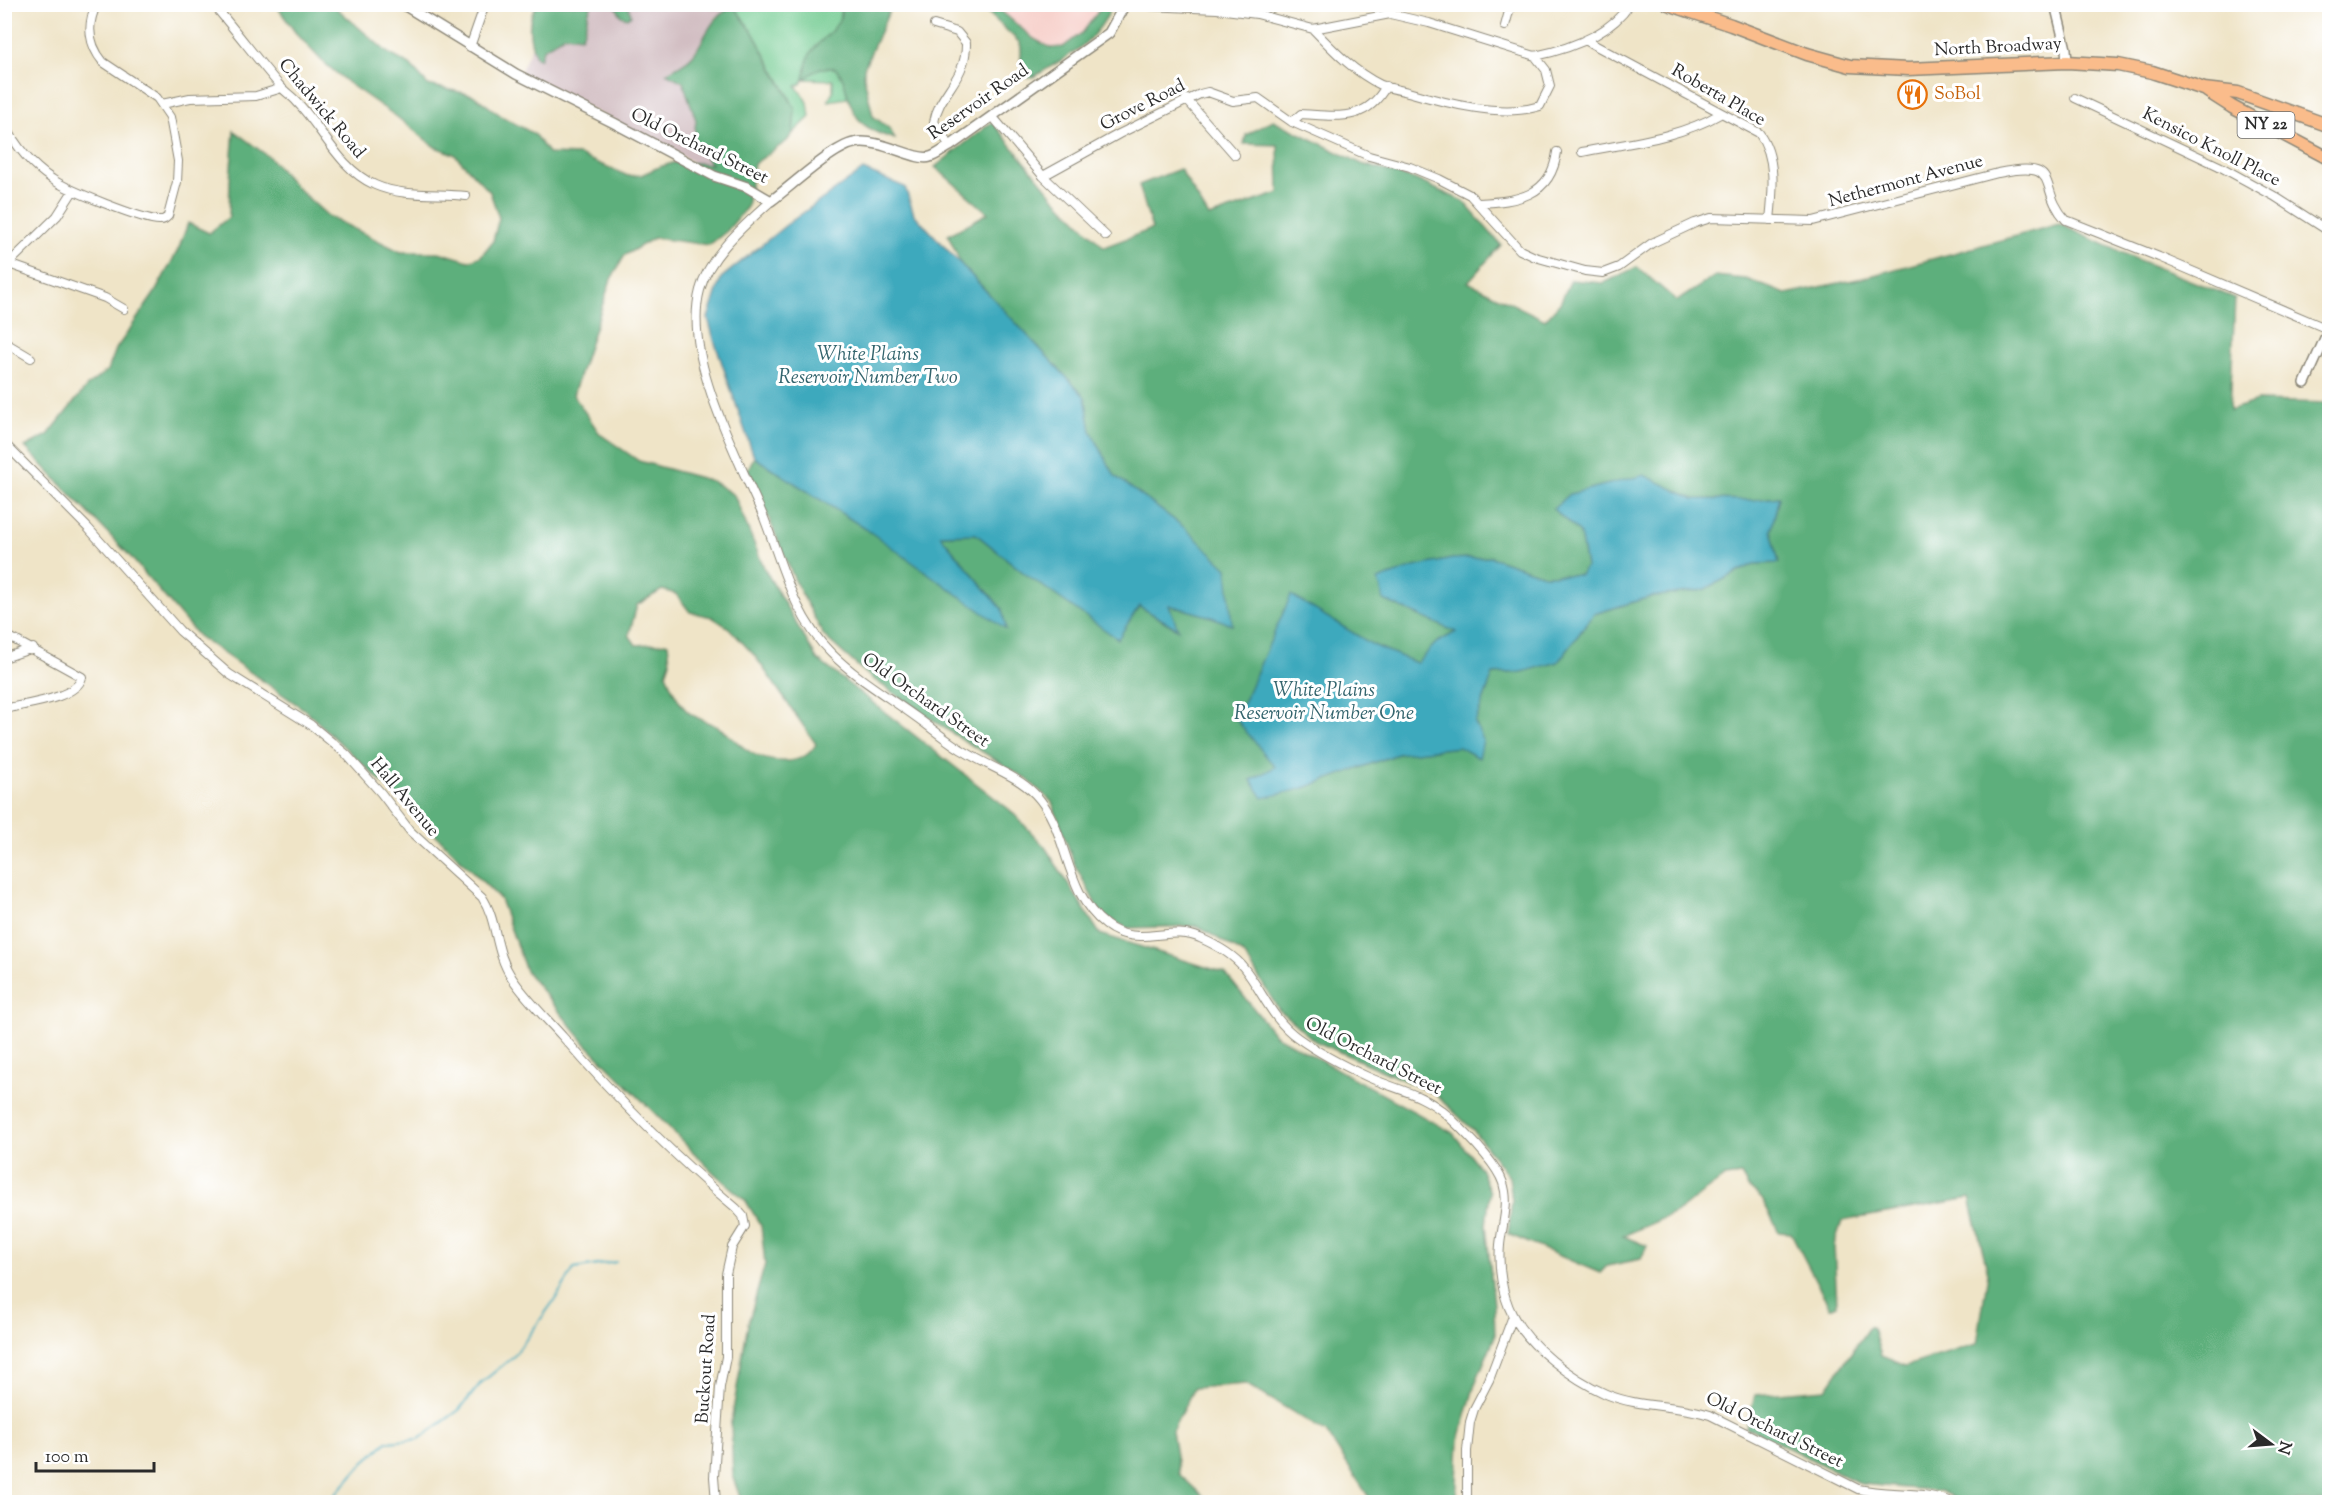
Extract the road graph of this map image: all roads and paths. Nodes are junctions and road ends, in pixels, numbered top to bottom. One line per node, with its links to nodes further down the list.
1 (97, 4): 23 (street)
2 (213, 4): 19 (street, Chadwick Road)
3 (402, 4): 15 (street, Old Orchard Street)
4 (485, 4): 15 (street)
5 (1511, 4): 12 (street)
6 (1630, 4): 14 (street)
7 (1668, 4): 17 (main road, North Broadway / NY 22)
8 (2055, 4): 17 (street)
9 (1125, 5): 13 (street); 25 (street, Reservoir Road)
10 (1391, 9): 13 (street); 16 (street)
11 (934, 25): 29 (street)
12 (1505, 26)
13 (1313, 29): 18 (street)
14 (1585, 40): 16 (street); 24 (street, Roberta Place)
15 (470, 47): 37 (street, Old Orchard Street)
16 (1534, 56): 18 (street)
17 (2067, 62): 20 (main road, North Broadway / NY 22)
18 (1386, 86): 26 (street)
19 (282, 88): 23 (street); 36 (street, Chadwick Road)
20 (2204, 89): 28 (main road, North Broadway); 33 (main road, NY 22)
21 (2075, 98): 40 (street, Kensico Knoll Place)
22 (1186, 99): 26 (street, Grove Road); 32 (street); 34 (street, Grove Road)
23 (162, 104): 35 (street)
24 (1720, 114): 31 (street); 39 (street, Roberta Place)
25 (992, 116): 29 (street, Reservoir Road); 34 (street)
26 (1292, 122): 38 (street, Grove Road)
27 (4, 123): 35 (street)
28 (2330, 126)
29 (950, 146): 37 (street, Reservoir Road)
30 (1557, 152): 38 (street)
31 (1582, 152)
32 (1235, 155)
33 (2330, 159)
34 (1043, 177): 41 (street)
35 (73, 191): 42 (street)
36 (466, 196)
37 (771, 201): 56 (street, Old Orchard Street)
38 (1479, 203): 39 (street, Nethermont Avenue)
39 (1770, 220): 44 (street, Nethermont Avenue)
40 (2330, 232)
41 (1106, 236)
42 (7, 266): 43 (street)
43 (124, 309)
44 (2329, 328): 47 (street)
45 (4, 342): 46 (street)
46 (30, 358)
47 (2305, 382)
48 (4, 443): 49 (street, Hall Avenue)
49 (11, 450): 50 (street); 55 (street, Hall Avenue)
50 (4, 456)
51 (4, 633): 52 (street)
52 (33, 648): 53 (street); 54 (street)
53 (4, 658)
54 (4, 709)
55 (737, 1239): 57 (street, Buckout Road)
56 (1513, 1316): 58 (street); 59 (street, Old Orchard Street)
57 (716, 1503)
58 (1467, 1503)
59 (1952, 1503)

